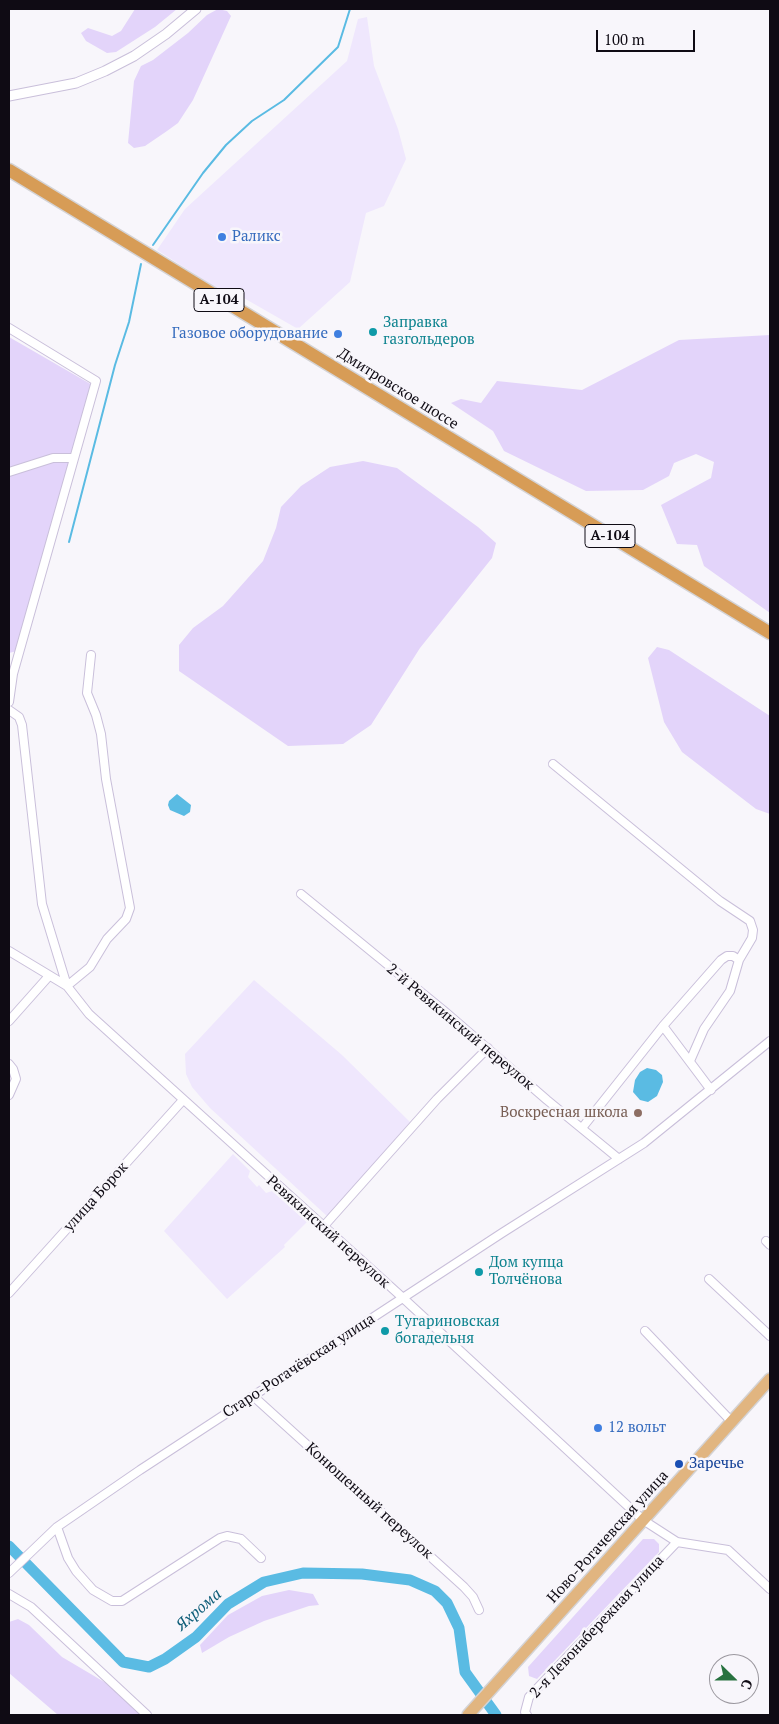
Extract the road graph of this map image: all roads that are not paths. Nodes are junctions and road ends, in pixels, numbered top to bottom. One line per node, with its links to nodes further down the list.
1 (196, 9): 2 (street)
2 (9, 96)
3 (9, 170): 7 (highway, Дмитровское шоссе / А-104)
4 (9, 328): 5 (street)
5 (74, 458): 6 (street); 9 (street)
6 (9, 472)
7 (770, 633)
8 (91, 655): 16 (street)
9 (9, 702)
10 (9, 710): 16 (street)
11 (553, 764): 14 (street)
12 (301, 894): 20 (street, 2-й Ревякинский переулок)
13 (9, 951): 15 (street, Ревякинский переулок)
14 (739, 960): 18 (street); 21 (street)
15 (49, 976): 16 (street, Ревякинский переулок); 17 (street)
16 (67, 986): 25 (street, Ревякинский переулок)
17 (9, 1021)
18 (663, 1026): 21 (street); 26 (street)
19 (770, 1041): 23 (street, Старо-Рогачёвская улица)
20 (488, 1048): 26 (street, 2-й Ревякинский переулок); 28 (street)
21 (690, 1060): 23 (street)
22 (9, 1064): 24 (street)
23 (711, 1090): 27 (street, Старо-Рогачёвская улица)
24 (9, 1095)
25 (183, 1100): 28 (street, Ревякинский переулок); 30 (street, улица Борок)
26 (582, 1128): 27 (street, 2-й Ревякинский переулок)
27 (620, 1159): 31 (street, Старо-Рогачёвская улица)
28 (323, 1227): 31 (street, Ревякинский переулок)
29 (709, 1279): 33 (street)
30 (9, 1293)
31 (403, 1298): 35 (street, Старо-Рогачёвская улица); 37 (street, Ревякинский переулок)
32 (645, 1331): 36 (street)
33 (770, 1336)
34 (770, 1379): 36 (main road, Ново-Рогачевская улица)
35 (253, 1396): 38 (street, Старо-Рогачёвская улица); 44 (street, Конюшенный переулок)
36 (732, 1422): 37 (main road, Ново-Рогачевская улица)
37 (643, 1520): 39 (street, Ревякинский переулок); 46 (main road, Ново-Рогачевская улица)
38 (58, 1527): 40 (street); 41 (street, Старо-Рогачёвская улица)
39 (677, 1542): 42 (street); 47 (street, 2-я Левонабережная улица)
40 (261, 1558)
41 (9, 1573)
42 (770, 1589)
43 (9, 1594): 45 (street)
44 (479, 1610)
45 (147, 1715)
46 (468, 1715)
47 (527, 1715)

